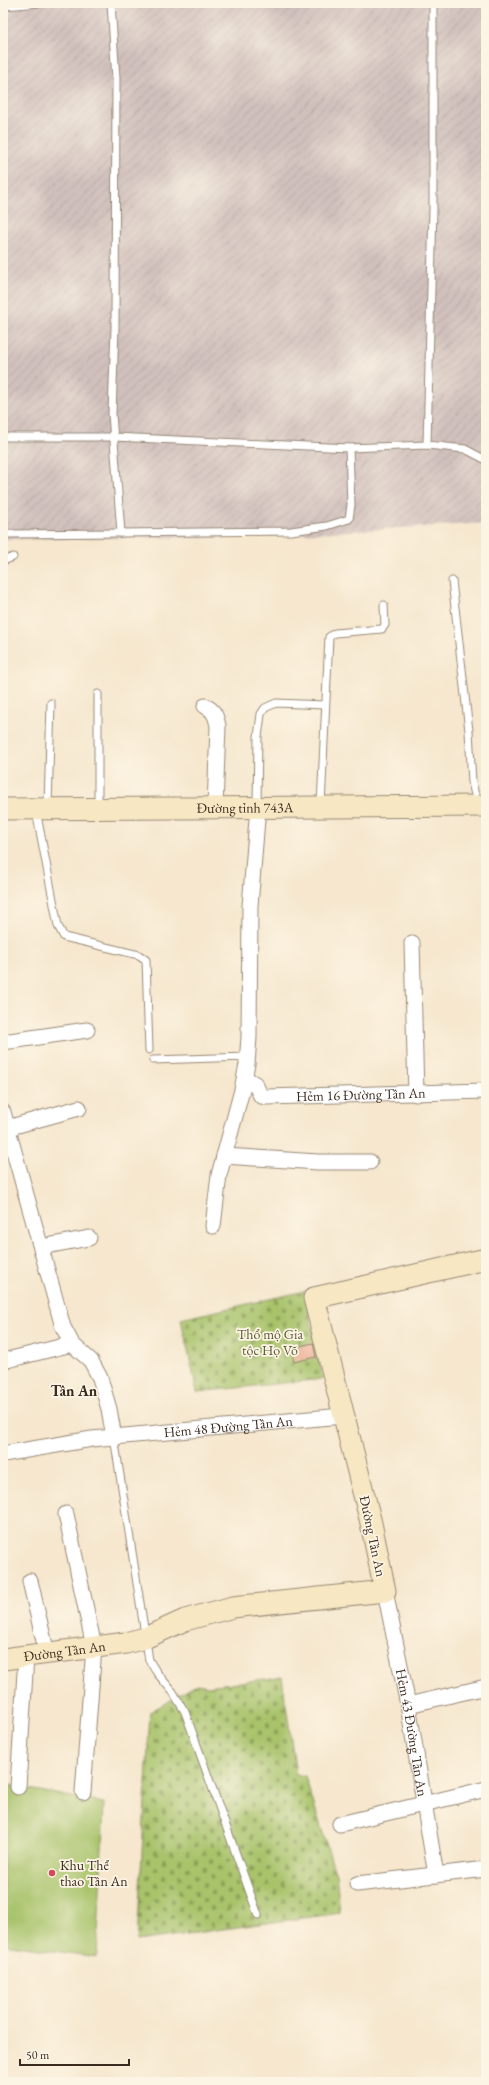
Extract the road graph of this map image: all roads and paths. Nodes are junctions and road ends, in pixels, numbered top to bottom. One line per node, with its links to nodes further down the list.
1 (41, 3): 4 (lane)
2 (111, 3): 6 (lane)
3 (434, 3): 7 (lane)
4 (3, 6)
5 (3, 437): 6 (lane)
6 (114, 437): 8 (lane); 11 (lane)
7 (427, 445): 8 (lane); 9 (lane)
8 (349, 448): 11 (lane)
9 (486, 460)
10 (3, 532): 11 (lane)
11 (121, 533)
12 (13, 557): 13 (lane)
13 (3, 561)
14 (452, 581): 20 (lane)
15 (384, 604): 18 (lane)
16 (98, 694): 23 (lane)
17 (50, 703): 26 (lane)
18 (325, 705): 21 (lane); 22 (lane)
19 (204, 706): 24 (street)
20 (482, 806): 22 (street, Đường tỉnh 743A)
21 (258, 807): 22 (street, Đường tỉnh 743A); 24 (street, Đường tỉnh 743A); 31 (street)
22 (321, 807)
23 (98, 808): 24 (street, Đường tỉnh 743A); 26 (street, Đường tỉnh 743A)
24 (215, 808)
25 (3, 809): 26 (street, Đường tỉnh 743A)
26 (42, 809): 30 (lane)
27 (412, 943): 35 (street)
28 (87, 1030): 29 (street)
29 (3, 1042)
30 (149, 1050)
31 (248, 1057): 32 (lane); 33 (street)
32 (153, 1060)
33 (245, 1078): 35 (street, Hẻm 16 Đường Tân An); 39 (street)
34 (486, 1091): 35 (street, Hẻm 16 Đường Tân An)
35 (416, 1094)
36 (79, 1108): 38 (street)
37 (3, 1112): 38 (street)
38 (7, 1128): 43 (street)
39 (224, 1156): 40 (street); 41 (street)
40 (370, 1162)
41 (213, 1226)
42 (89, 1238): 43 (street)
43 (41, 1247): 45 (street)
44 (486, 1258): 47 (street, Đường Tân An)
45 (72, 1344): 46 (street); 48 (street)
46 (3, 1361)
47 (342, 1416): 48 (street, Hẻm 48 Đường Tân An); 52 (street, Đường Tân An)
48 (114, 1437): 49 (street, Hẻm 48 Đường Tân An); 53 (lane)
49 (3, 1454)
50 (66, 1514): 54 (street)
51 (30, 1582): 55 (street)
52 (385, 1591): 53 (street, Đường Tân An); 59 (street, Hẻm 43 Đường Tân An)
53 (145, 1638): 54 (street, Đường Tân An); 68 (lane)
54 (94, 1647): 55 (street, Đường Tân An); 62 (street)
55 (47, 1654): 56 (street, Đường Tân An)
56 (26, 1656): 57 (street, Đường Tân An); 60 (street)
57 (3, 1659)
58 (486, 1687): 59 (street)
59 (408, 1705): 63 (street, Hẻm 43 Đường Tân An)
60 (18, 1786)
61 (486, 1789): 63 (street)
62 (83, 1792)
63 (424, 1804): 64 (street); 66 (street, Hẻm 43 Đường Tân An)
64 (340, 1824)
65 (486, 1870): 66 (street)
66 (436, 1875): 67 (street)
67 (357, 1884)
68 (258, 1915)

